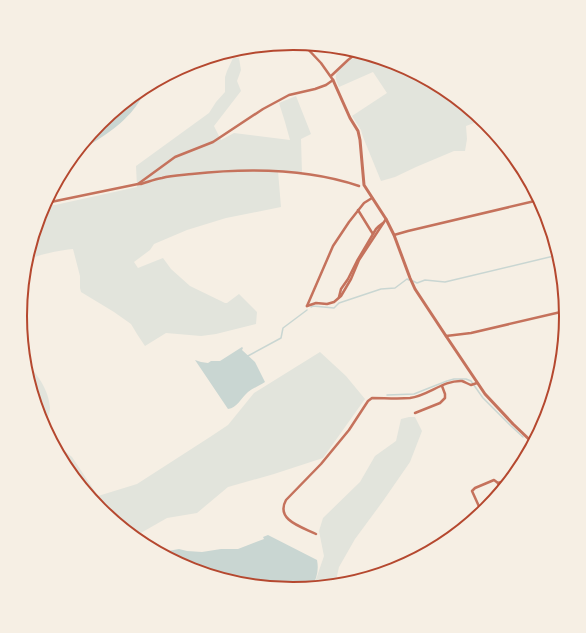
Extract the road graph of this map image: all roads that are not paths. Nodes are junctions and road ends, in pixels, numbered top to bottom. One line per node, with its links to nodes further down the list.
1 (310, 51): 3 (street)
2 (352, 58): 3 (street)
3 (332, 78): 4 (street); 6 (street)
4 (138, 184): 5 (street); 8 (street)
5 (359, 186)
6 (372, 198): 9 (street); 10 (street)
7 (533, 201): 13 (street)
8 (53, 202)
9 (358, 210): 12 (street); 14 (street)
10 (386, 219): 11 (street); 13 (street)
11 (384, 223): 12 (street); 14 (street)
12 (373, 234): 14 (street)
13 (394, 235): 16 (street)
14 (339, 298)
15 (559, 312): 16 (street)
16 (446, 336): 17 (street)
17 (477, 383): 18 (street); 20 (street)
18 (442, 386): 19 (street); 23 (street)
19 (415, 413)
20 (529, 439)
21 (498, 483): 22 (street)
22 (479, 507)
23 (316, 534)

